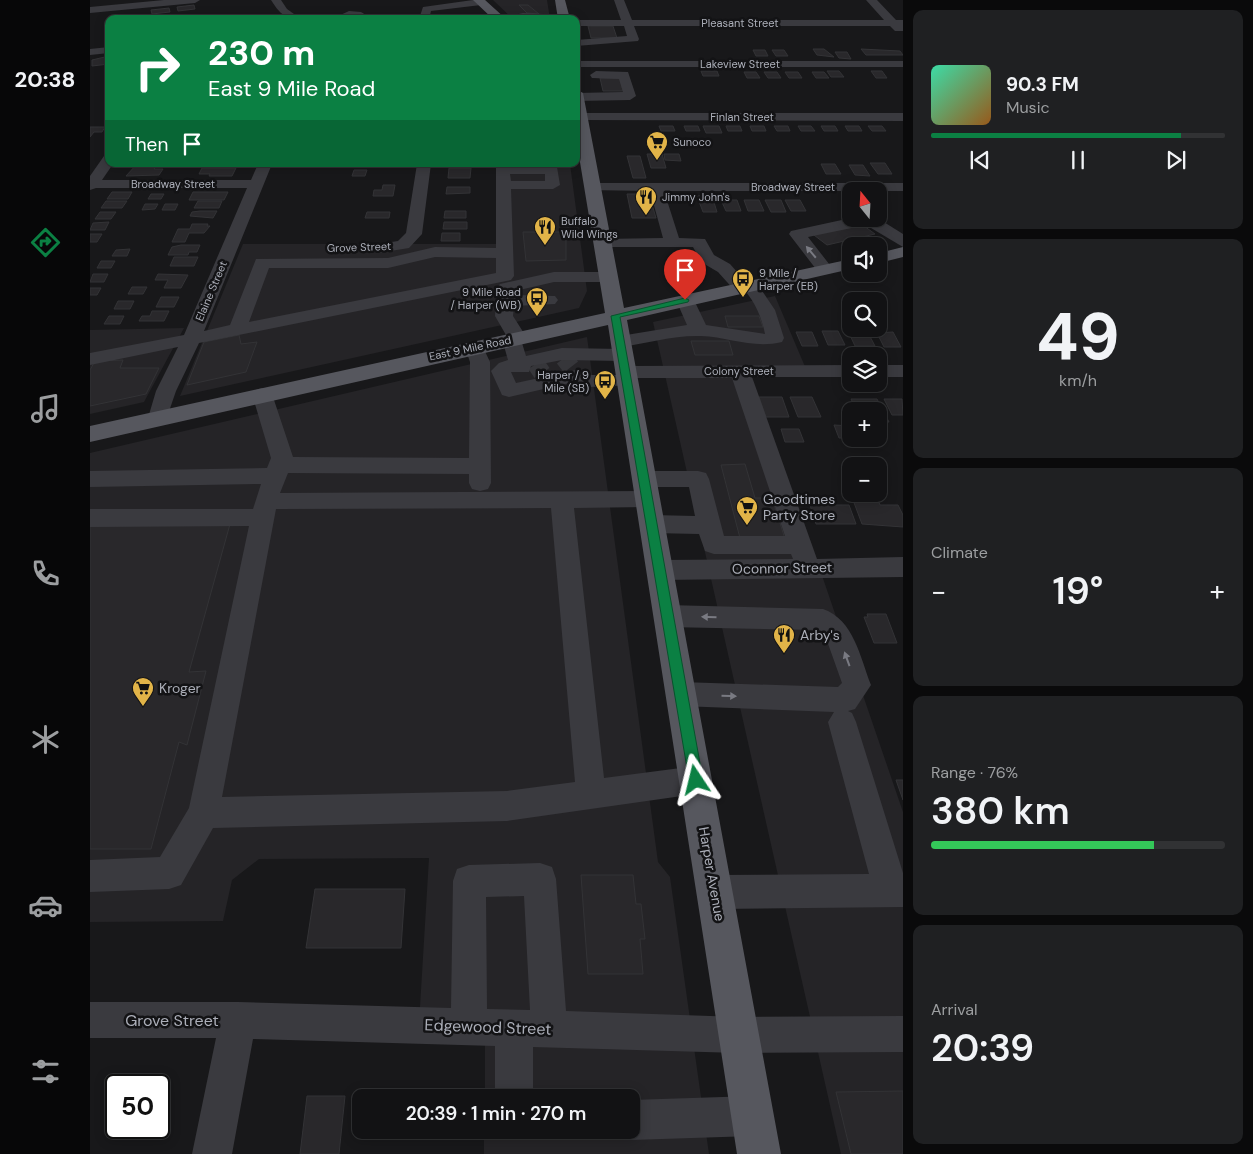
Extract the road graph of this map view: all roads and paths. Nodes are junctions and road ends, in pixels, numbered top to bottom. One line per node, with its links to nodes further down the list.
1 (195, 0): 8 (street)
2 (276, 0): 9 (street)
3 (619, 0): 14 (street)
4 (871, 0): 15 (street)
5 (480, 1): 6 (street); 12 (main road)
6 (451, 6): 10 (street); 11 (street)
7 (561, 9): 13 (street); 14 (street)
8 (90, 10)
9 (290, 15)
10 (425, 15)
11 (461, 15)
12 (496, 15)
13 (511, 15)
14 (626, 18): 15 (street, Pleasant Street); 16 (street, Pleasant Street); 18 (street)
15 (898, 22): 17 (street)
16 (580, 23)
17 (903, 32)
18 (580, 42)
19 (105, 50): 20 (street)
20 (90, 52)
21 (580, 63): 22 (street, Lakeview Street)
22 (903, 64)
23 (580, 76): 24 (street)
24 (580, 97)
25 (580, 117): 26 (street, Finlan Street); 33 (main road, Harper Avenue)
26 (903, 117)
27 (105, 165): 32 (street)
28 (264, 167): 31 (street, Elaine Street)
29 (424, 167): 39 (street, Grove Street)
30 (503, 173): 41 (street)
31 (256, 184): 32 (street, Broadway Street); 39 (street, Elaine Street)
32 (91, 185)
33 (592, 187): 35 (street, Broadway Street); 38 (main road, Harper Avenue)
34 (903, 187): 35 (street, Broadway Street)
35 (656, 188): 36 (street)
36 (672, 242): 38 (street); 46 (street)
37 (903, 242): 44 (street, one-way to 37)
38 (602, 244): 45 (main road, Harper Avenue)
39 (228, 249): 54 (street, Elaine Street)
40 (903, 252): 42 (main road)
41 (504, 253): 51 (street); 51 (street)
42 (887, 256)
43 (842, 266): 44 (main road, East 9 Mile Road)
44 (825, 269): 46 (main road, East 9 Mile Road)
45 (608, 277): 49 (street); 50 (main road, Harper Avenue)
46 (746, 287): 48 (main road, East 9 Mile Road); 52 (street)
47 (549, 300): 49 (street)
48 (685, 300): 50 (main road, East 9 Mile Road); 52 (street)
49 (505, 302): 53 (street)
50 (615, 316): 53 (main road, East 9 Mile Road); 57 (main road, Harper Avenue)
51 (239, 330): 54 (street)
52 (699, 330): 57 (street)
53 (515, 338): 55 (main road, East 9 Mile Road); 58 (street)
54 (191, 339): 56 (street); 64 (street, Elaine Street)
55 (474, 347): 63 (main road, East 9 Mile Road); 66 (street)
56 (90, 359)
57 (625, 362): 58 (street); 58 (street); 62 (street, Colony Street); 72 (main road, Harper Avenue)
58 (547, 368)
59 (842, 371): 62 (street, Colony Street)
60 (887, 371): 61 (street)
61 (903, 371)
62 (740, 372): 76 (street)
63 (262, 394): 64 (main road, East 9 Mile Road); 69 (street)
64 (158, 418): 65 (main road, East 9 Mile Road)
65 (90, 434)
66 (479, 466): 69 (street); 70 (street)
67 (132, 478): 68 (street); 69 (street); 74 (street)
68 (90, 479)
69 (271, 490): 70 (street); 74 (street); 84 (street)
70 (482, 500): 71 (street)
71 (562, 500): 72 (street); 83 (street)
72 (648, 501): 75 (street); 75 (street); 78 (main road, Harper Avenue)
73 (90, 518): 74 (street)
74 (115, 518)
75 (709, 525): 76 (street)
76 (805, 556): 77 (street, Oconnor Street); 78 (street, Oconnor Street)
77 (903, 567)
78 (660, 570): 79 (main road, Harper Avenue)
79 (667, 616): 80 (main road, Harper Avenue); 80 (street, one-way to 79)
80 (680, 694): 82 (main road, Harper Avenue)
81 (842, 722): 86 (street)
82 (696, 780): 83 (street); 87 (main road, Harper Avenue)
83 (590, 794): 84 (street)
84 (204, 814): 85 (street)
85 (90, 876)
86 (897, 890): 87 (street)
87 (714, 892): 92 (main road, Harper Avenue)
88 (90, 1020): 89 (street, Grove Street)
89 (238, 1020): 90 (street, Edgewood Street); 97 (street, Grove Street)
90 (469, 1027): 91 (street, Edgewood Street); 91 (street)
91 (531, 1029): 92 (street, Edgewood Street); 94 (street)
92 (739, 1034): 93 (street, Edgewood Street); 95 (main road, Harper Avenue)
93 (903, 1034)
94 (516, 1089)
95 (753, 1116): 96 (street); 98 (main road, Harper Avenue)
96 (640, 1120)
97 (212, 1154)
98 (759, 1154)

